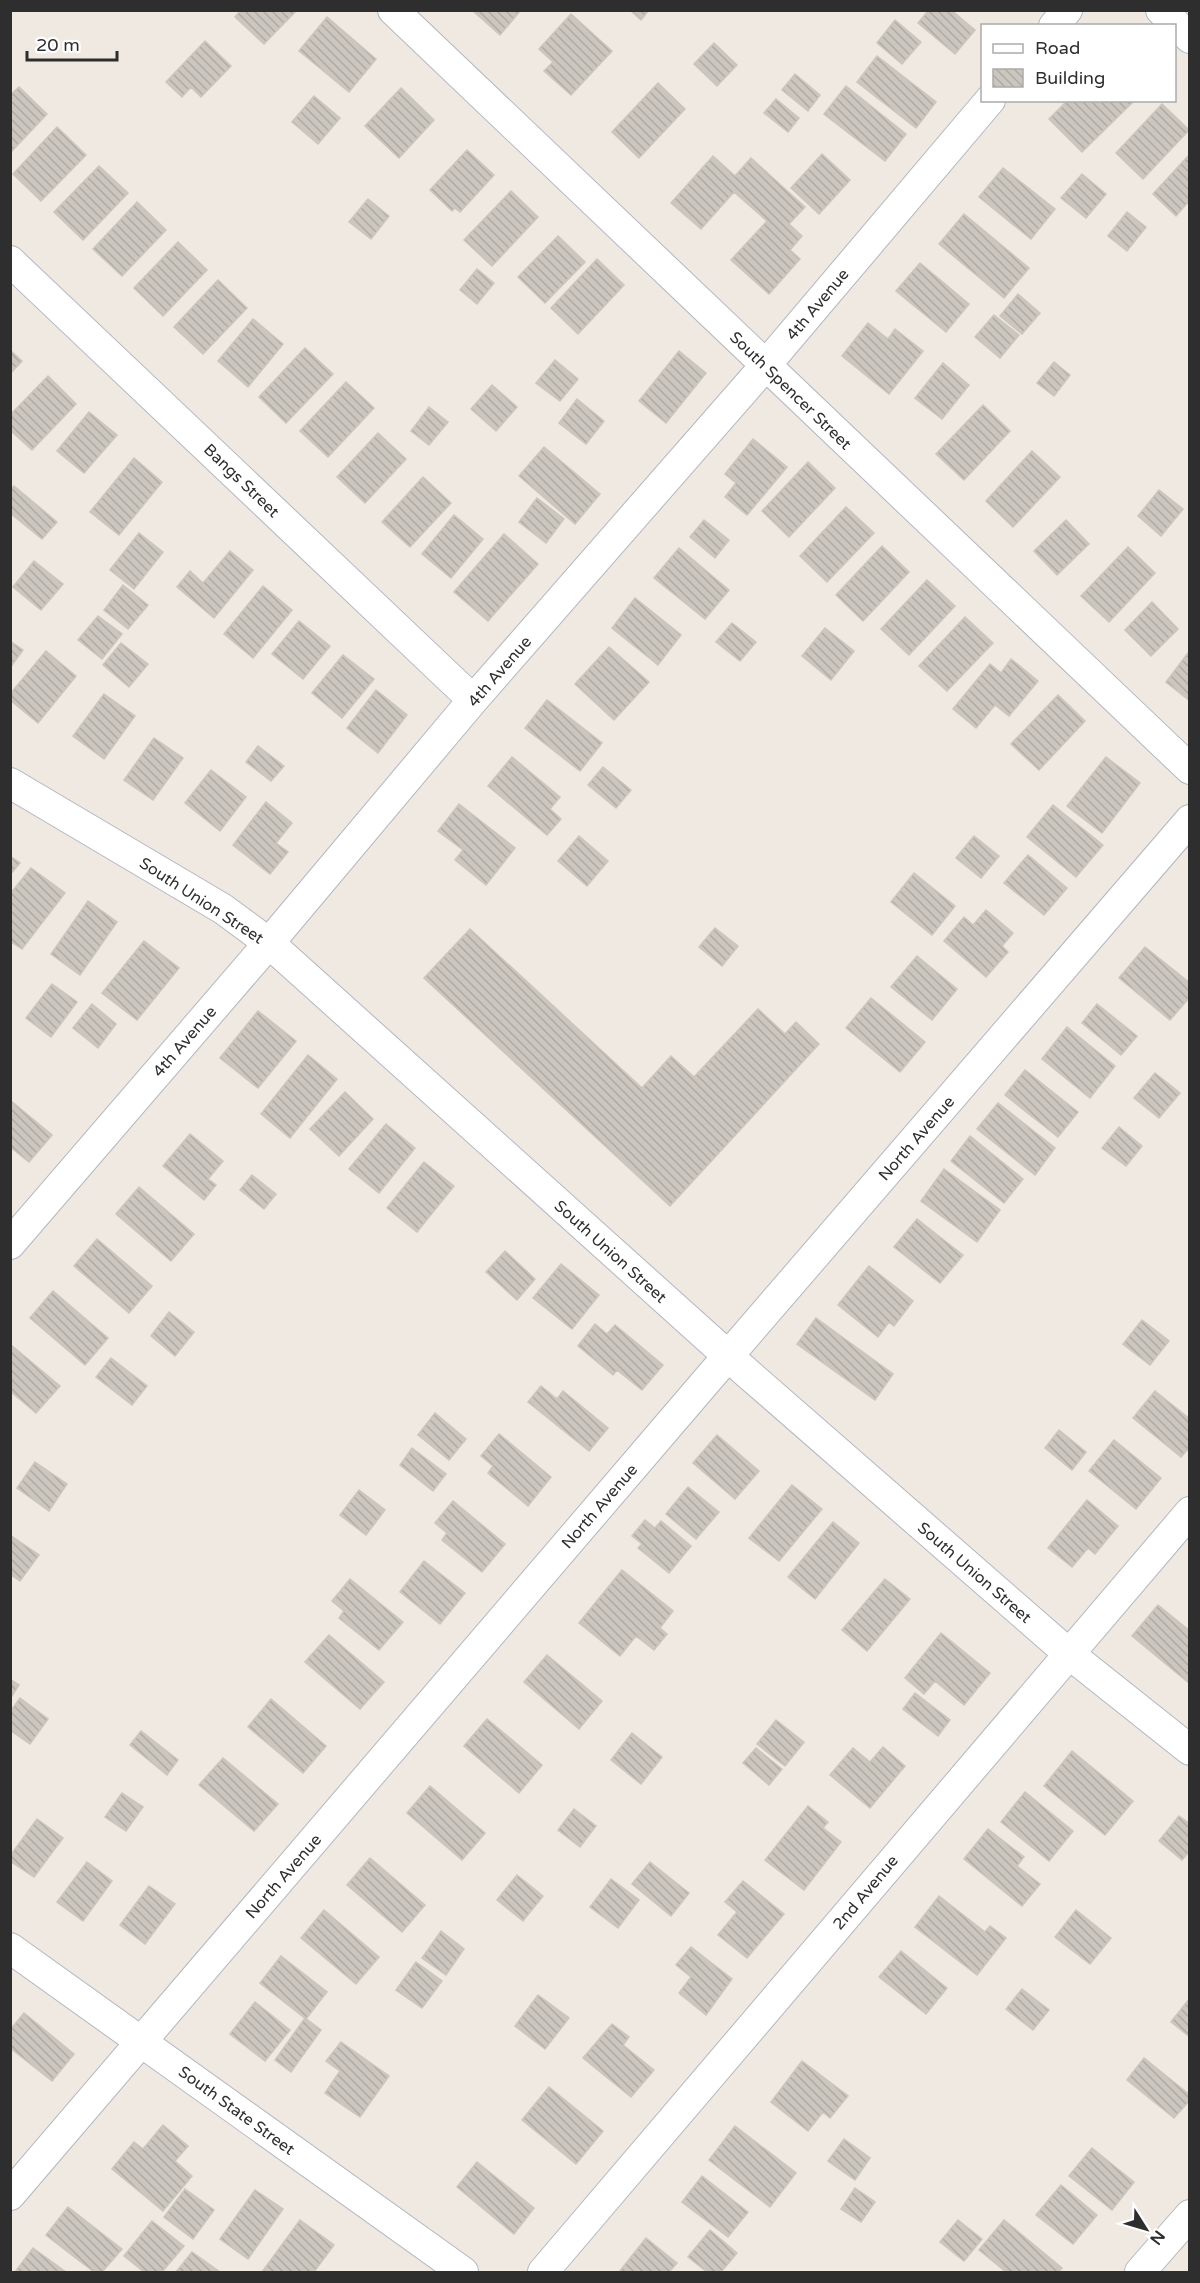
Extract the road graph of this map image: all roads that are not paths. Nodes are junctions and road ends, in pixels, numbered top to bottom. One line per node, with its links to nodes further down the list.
1 (393, 10): 10 (street, South Spencer Street)
2 (1067, 10): 4 (street)
3 (1161, 10): 6 (street)
4 (1056, 24)
5 (1176, 24): 7 (street)
6 (1176, 24)
7 (1190, 38)
8 (988, 102): 10 (street, 4th Avenue)
9 (10, 261): 11 (street, Bangs Street)
10 (765, 366): 11 (street, 4th Avenue); 12 (street, South Spencer Street)
11 (473, 700): 15 (street, 4th Avenue)
12 (1190, 769)
13 (10, 783): 15 (street, South Union Street)
14 (1190, 820): 17 (street, North Avenue)
15 (269, 943): 16 (street, 4th Avenue); 17 (street, South Union Street)
16 (10, 1244)
17 (728, 1356): 19 (street, South Union Street); 22 (street, North Avenue)
18 (1190, 1512): 19 (street, 2nd Avenue)
19 (1068, 1653): 20 (street, South Union Street); 26 (street, 2nd Avenue)
20 (1190, 1750)
21 (10, 1948): 22 (street, South State Street)
22 (142, 2041): 23 (street, North Avenue); 25 (street, South State Street)
23 (10, 2195)
24 (1190, 2215): 27 (street)
25 (464, 2272)
26 (543, 2272)
27 (1140, 2272)

